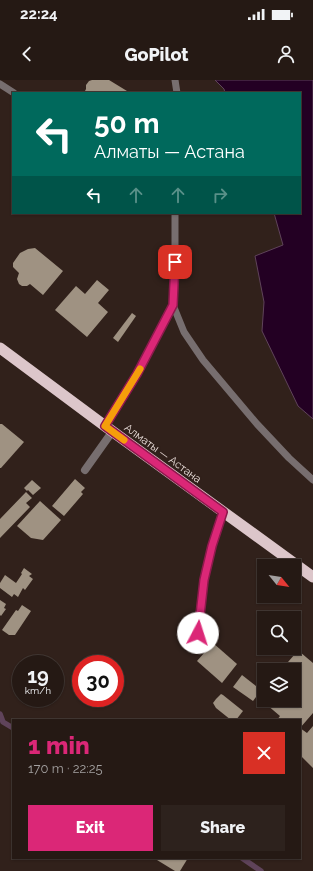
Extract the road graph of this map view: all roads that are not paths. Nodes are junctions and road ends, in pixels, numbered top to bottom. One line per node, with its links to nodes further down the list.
1 (176, 80): 4 (lane)
2 (0, 84): 3 (lane)
3 (12, 92)
4 (177, 92)
5 (176, 214): 6 (lane)
6 (173, 305): 8 (lane); 11 (lane)
7 (0, 348): 9 (highway, Алматы — Астана)
8 (137, 374): 9 (street)
9 (109, 429): 10 (street); 12 (highway, Алматы — Астана)
10 (85, 470)
11 (313, 480)
12 (223, 512): 13 (highway, Алматы — Астана); 14 (street)
13 (313, 577)
14 (201, 646)

